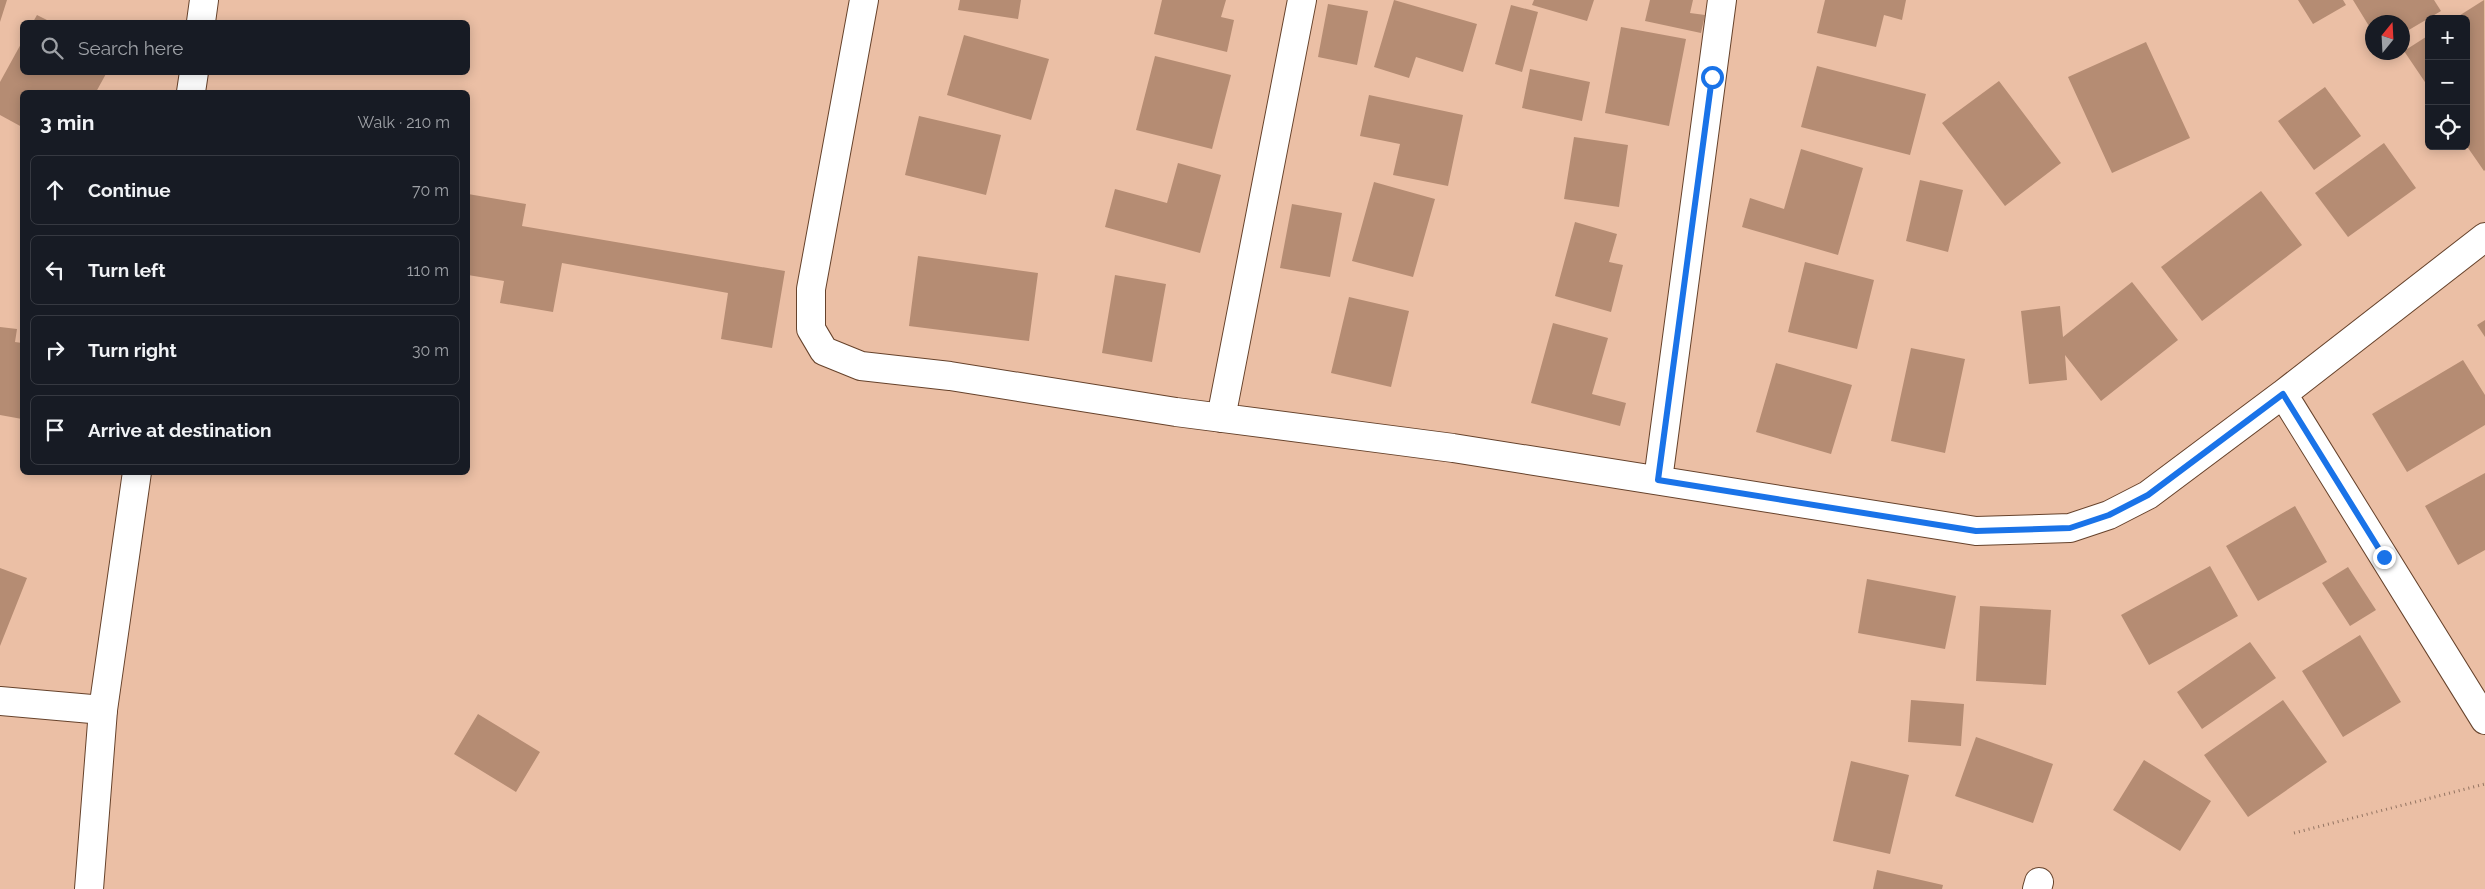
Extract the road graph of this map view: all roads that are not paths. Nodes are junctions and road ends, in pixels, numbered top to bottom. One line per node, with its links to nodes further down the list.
1 (204, 0): 5 (street)
2 (864, 0): 10 (street)
3 (1302, 0): 10 (street)
4 (1722, 0): 12 (street)
5 (201, 20)
6 (194, 75): 7 (street)
7 (191, 90)
8 (2485, 238): 9 (street)
9 (2283, 394): 12 (street); 15 (street)
10 (1221, 418): 12 (street)
11 (137, 475): 14 (street)
12 (1658, 480)
13 (0, 701): 14 (street)
14 (103, 710): 16 (street)
15 (2485, 720)
16 (89, 889)

